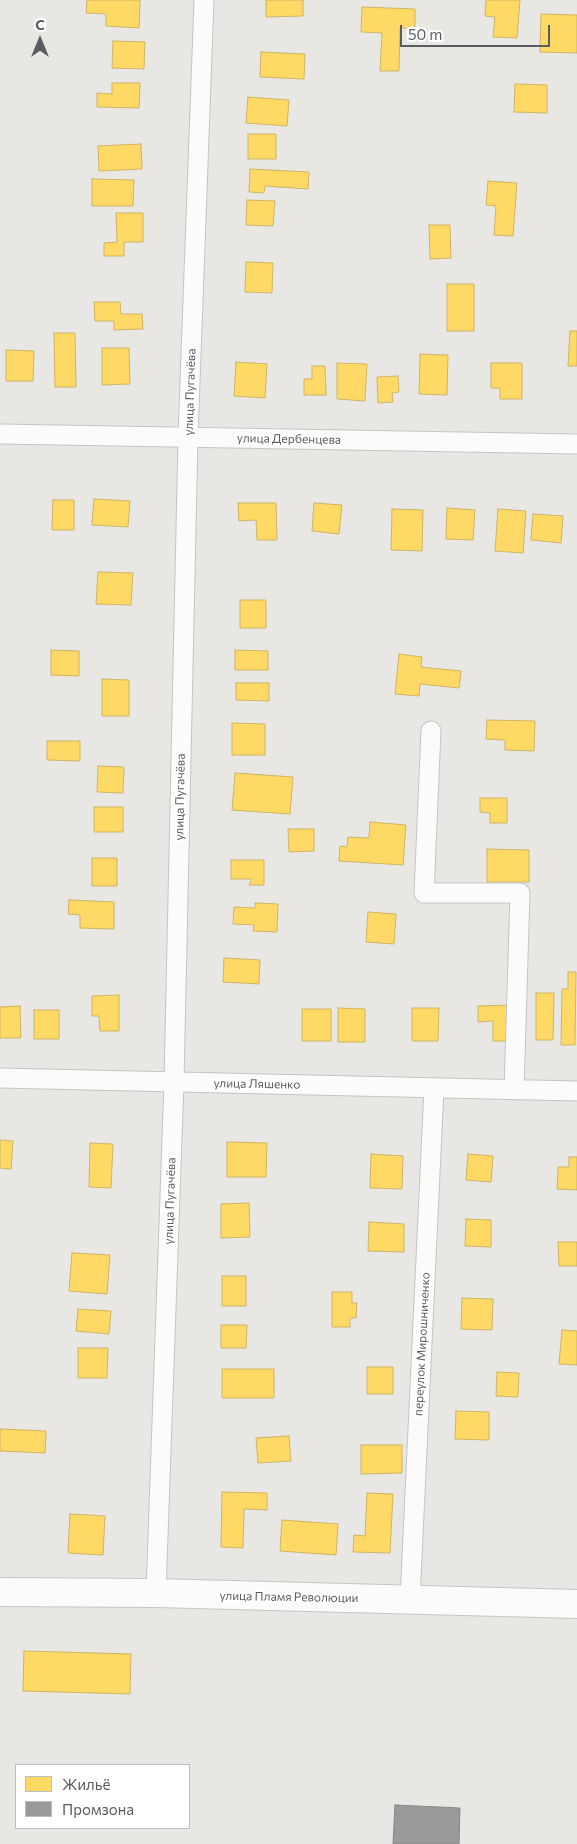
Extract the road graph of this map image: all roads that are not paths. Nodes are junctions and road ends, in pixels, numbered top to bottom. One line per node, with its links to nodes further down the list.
1 (204, 0): 3 (street, улица Пугачёва)
2 (0, 434): 3 (street, улица Дербенцева)
3 (188, 437): 4 (street, улица Дербенцева); 7 (street, улица Пугачёва)
4 (577, 444)
5 (431, 731): 9 (street)
6 (0, 1078): 7 (street, улица Ляшенко)
7 (174, 1082): 8 (street, улица Ляшенко); 12 (street, улица Пугачёва)
8 (434, 1088): 9 (street, улица Ляшенко); 13 (street, переулок Мирошниченко)
9 (514, 1090): 10 (street, улица Ляшенко)
10 (577, 1091)
11 (0, 1592): 12 (street, улица Пламя Революции)
12 (156, 1593): 13 (street, улица Пламя Революции)
13 (410, 1600): 14 (street, улица Пламя Революции)
14 (577, 1604)

